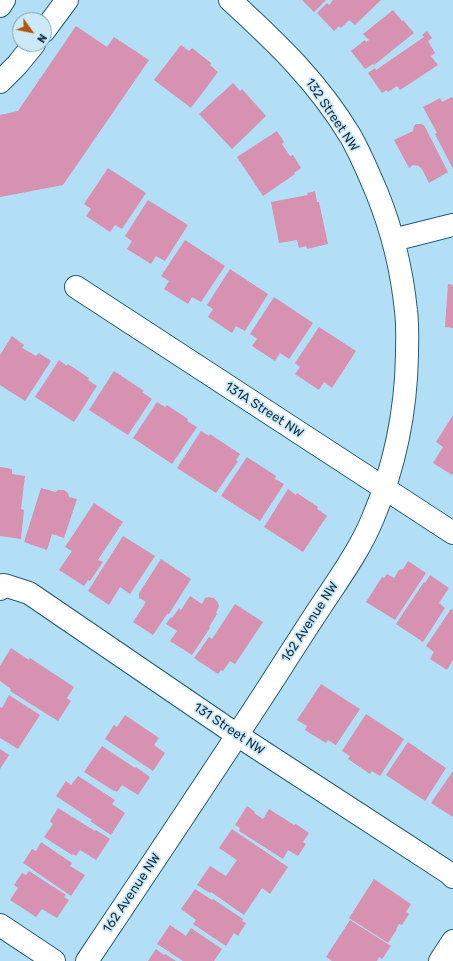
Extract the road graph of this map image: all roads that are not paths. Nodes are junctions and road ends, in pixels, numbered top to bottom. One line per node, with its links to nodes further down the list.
1 (4, 0): 4 (street)
2 (67, 0): 5 (street)
3 (230, 0): 9 (street, 132 Street NW)
4 (0, 6)
5 (52, 20)
6 (28, 52): 7 (street)
7 (0, 82)
8 (453, 225): 9 (street)
9 (393, 240): 11 (street, 162 Avenue NW)
10 (76, 287): 11 (street, 131A Street NW)
11 (384, 488): 12 (street, 131A Street NW); 14 (street, 162 Avenue NW)
12 (453, 533)
13 (2, 587): 14 (street, 131 Street NW)
14 (237, 735): 15 (street, 131 Street NW); 19 (street, 162 Avenue NW)
15 (453, 877)
16 (0, 925): 18 (street)
17 (453, 941): 20 (street)
18 (54, 961)
19 (87, 961)
20 (440, 961)

